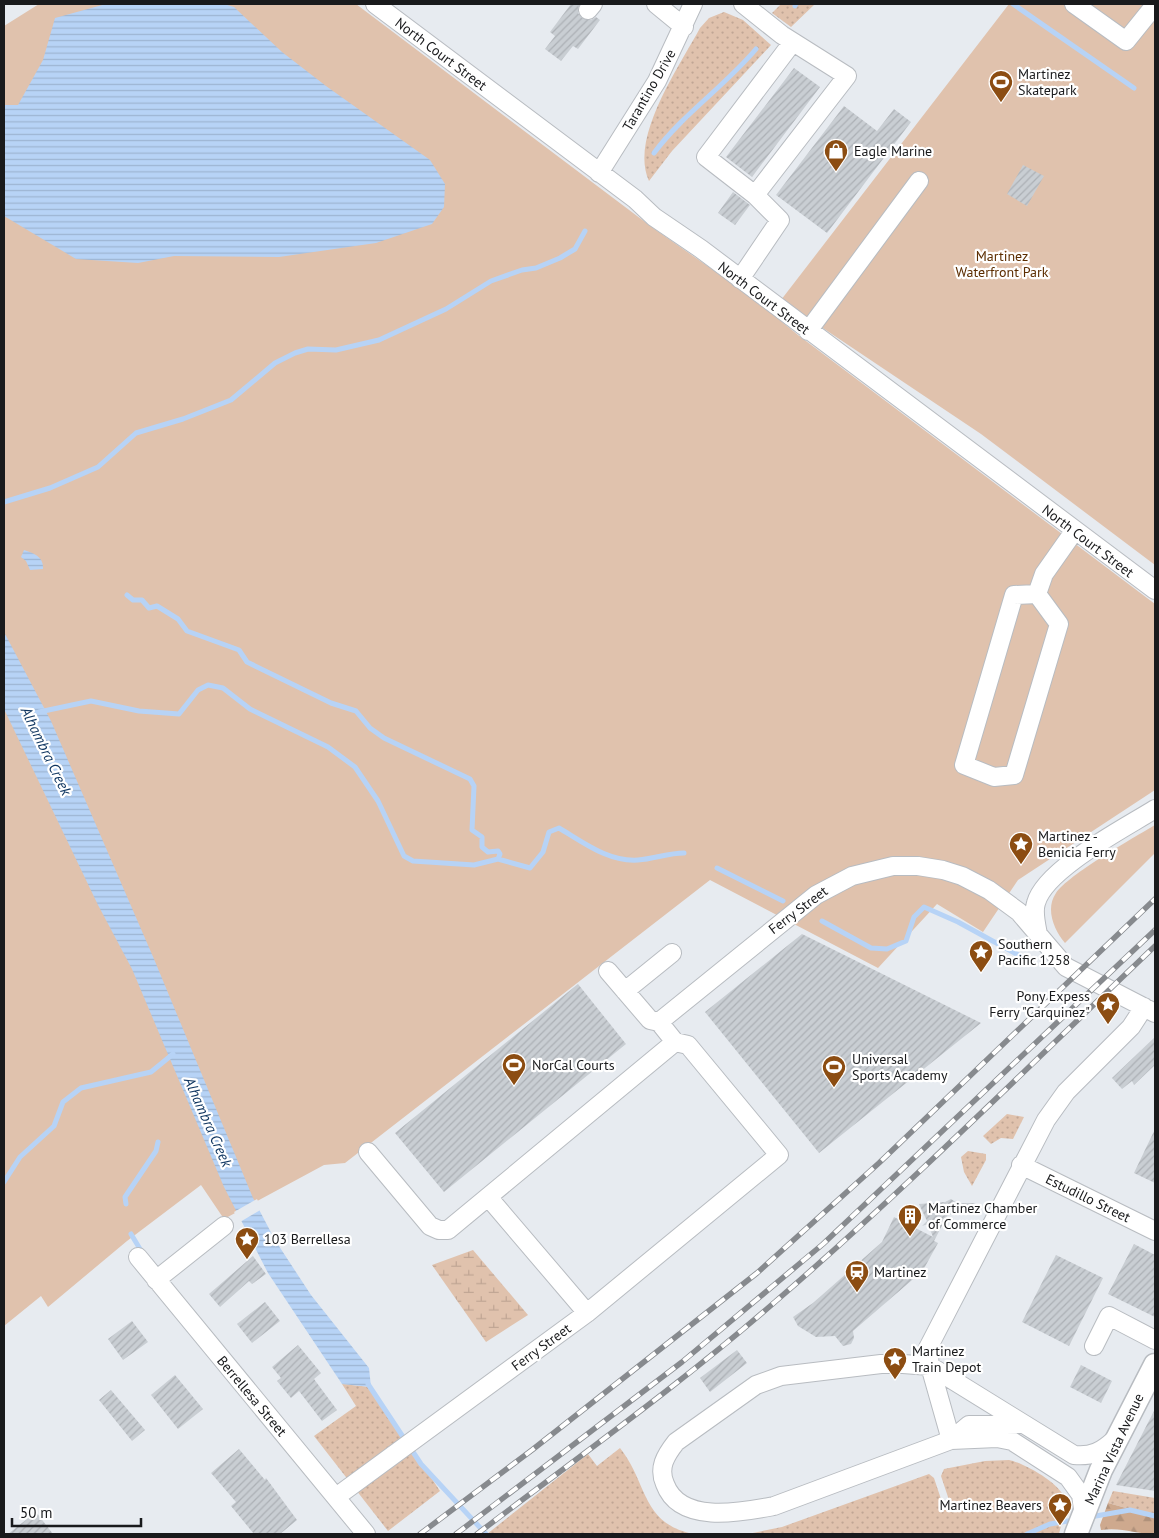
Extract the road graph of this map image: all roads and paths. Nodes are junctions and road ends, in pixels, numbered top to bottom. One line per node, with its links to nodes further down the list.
1 (374, 4): 9 (street, North Court Street)
2 (656, 4): 7 (street)
3 (694, 4): 7 (street, Tarantino Drive)
4 (743, 4): 8 (street)
5 (1074, 4): 6 (street)
6 (1155, 5)
7 (684, 27): 9 (street, Tarantino Drive)
8 (792, 43): 11 (street); 11 (street)
9 (599, 173): 12 (street, North Court Street)
10 (919, 181): 13 (street)
11 (756, 195): 12 (street)
12 (740, 279): 13 (street, North Court Street)
13 (808, 331): 14 (street, North Court Street)
14 (1074, 530): 15 (street, North Court Street); 16 (street)
15 (1155, 590)
16 (1037, 594): 16 (street)
17 (1155, 809): 18 (street)
18 (1038, 934): 22 (street, Ferry Street); 23 (street, Ferry Street)
19 (672, 953): 21 (street)
20 (608, 971): 21 (street)
21 (625, 991): 23 (street)
22 (1150, 1010): 26 (street)
23 (659, 1022): 24 (street)
24 (675, 1042): 27 (street); 32 (street, Ferry Street)
25 (368, 1152): 27 (street)
26 (1021, 1165): 29 (street, Estudillo Street); 36 (street)
27 (489, 1198): 32 (street)
28 (224, 1226): 31 (street)
29 (1155, 1231)
30 (138, 1256): 31 (street, Berrellesa Street)
31 (156, 1280): 40 (street, Berrellesa Street)
32 (586, 1314): 40 (street, Ferry Street)
33 (1155, 1340): 34 (street)
34 (1094, 1346)
35 (1155, 1365): 38 (main road, Marina Vista Avenue)
36 (930, 1366): 37 (street); 39 (street); 39 (street)
37 (1023, 1424): 38 (street); 39 (street)
38 (1118, 1435): 41 (main road, Marina Vista Avenue)
39 (951, 1440): 41 (street)
40 (336, 1497): 42 (street, Berrellesa Street)
41 (1084, 1513)
42 (362, 1533)

